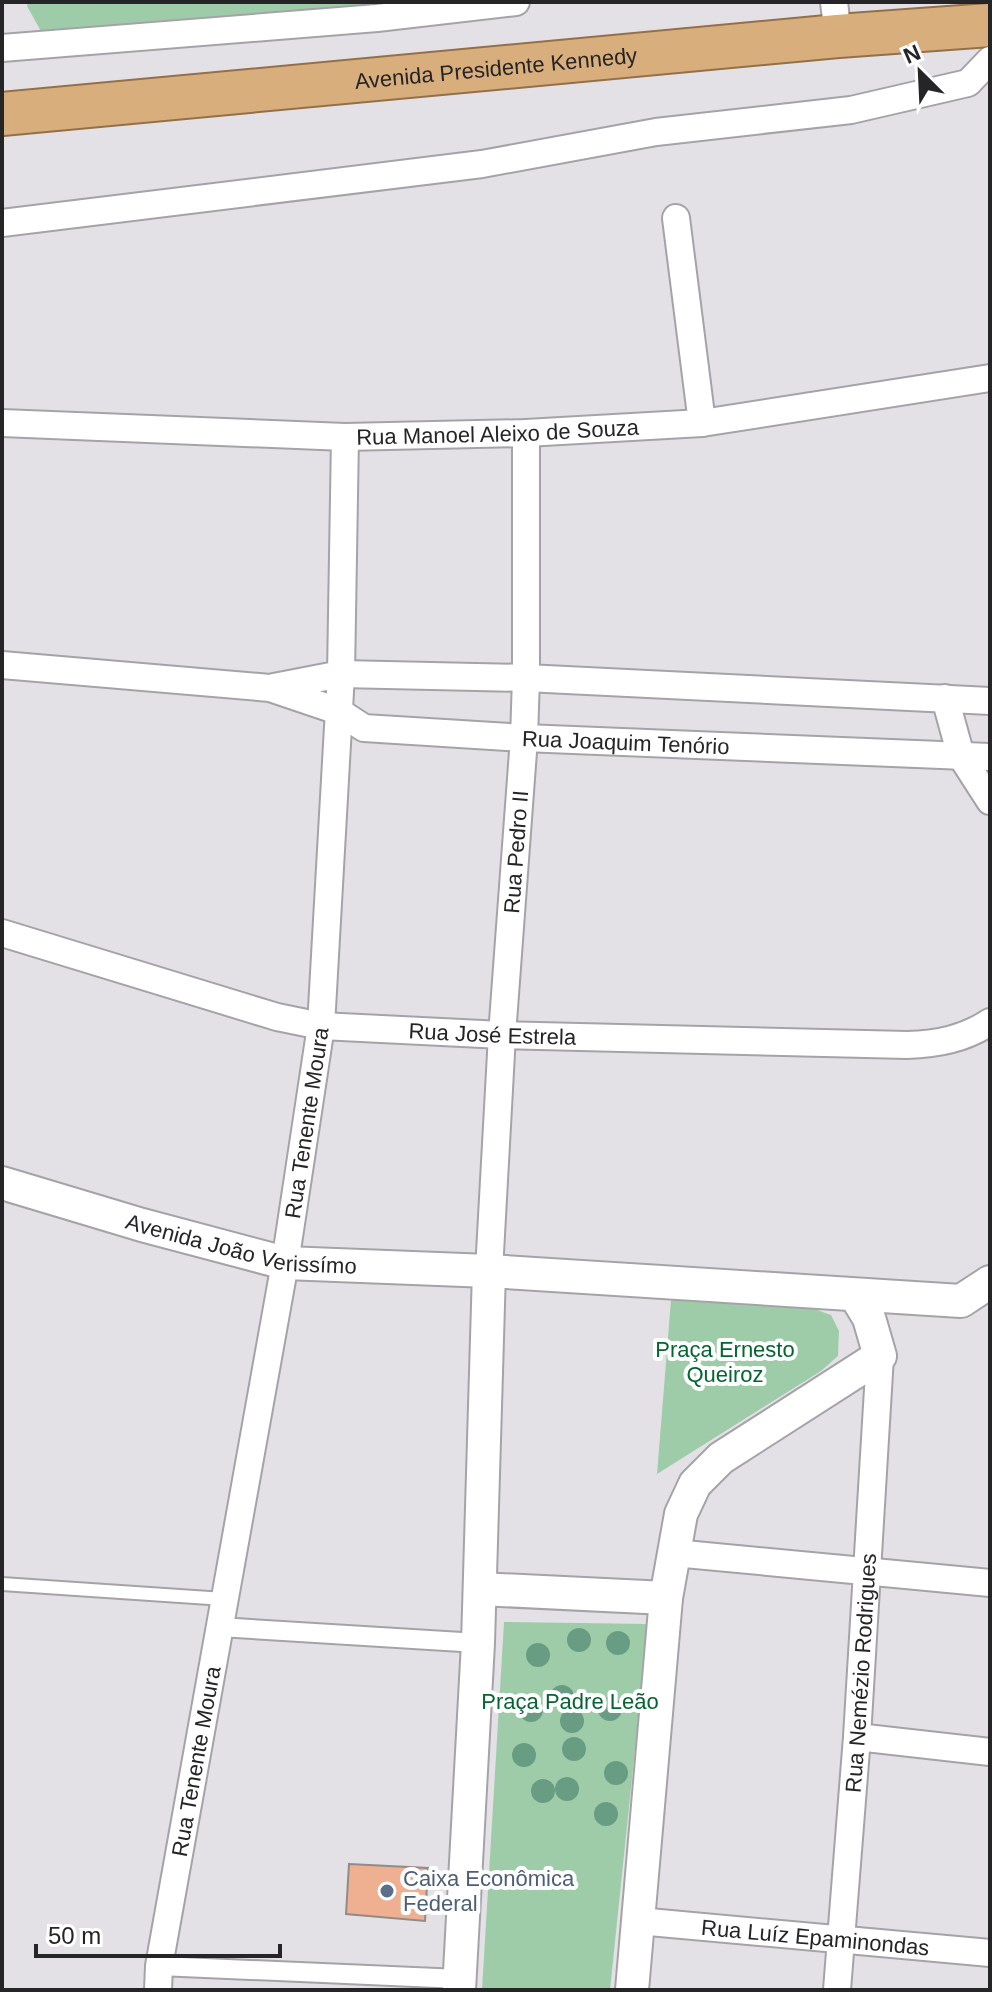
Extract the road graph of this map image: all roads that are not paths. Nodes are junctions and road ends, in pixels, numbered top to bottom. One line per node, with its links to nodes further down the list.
1 (516, 2): 2 (street)
2 (376, 10): 5 (street)
3 (836, 19): 4 (highway, Avenida Presidente Kennedy); 7 (highway, Avenida Presidente Kennedy)
4 (990, 25)
5 (2, 48)
6 (990, 60): 9 (street)
7 (2, 114)
8 (676, 218): 12 (street)
9 (2, 223)
10 (990, 378): 12 (street, Rua Manoel Aleixo de Souza)
11 (2, 423): 14 (street, Rua Manoel Aleixo de Souza)
12 (702, 423): 13 (street, Rua Manoel Aleixo de Souza)
13 (526, 433): 14 (street, Rua Manoel Aleixo de Souza); 17 (street, Rua Pedro II)
14 (345, 437): 16 (street, Rua Tenente Moura)
15 (2, 665): 18 (street, Rua Joaquim Tenório)
16 (341, 674): 17 (street, Rua Joaquim Tenório); 18 (street, Rua Joaquim Tenório); 21 (street, Rua Tenente Moura)
17 (526, 678): 19 (street, Rua Joaquim Tenório); 22 (street, Rua Pedro II)
18 (270, 688): 21 (street, Rua Joaquim Tenório)
19 (945, 698): 20 (street, Rua Joaquim Tenório); 23 (street)
20 (990, 701)
21 (338, 711): 22 (street, Rua Joaquim Tenório); 28 (street, Rua Tenente Moura)
22 (524, 738): 23 (street, Rua Joaquim Tenório); 29 (street, Rua Pedro II)
23 (961, 756): 24 (street, Rua Joaquim Tenório); 25 (street)
24 (990, 757)
25 (990, 801)
26 (2, 933): 28 (street, Rua José Estrela)
27 (990, 1022): 29 (street, Rua José Estrela)
28 (321, 1026): 29 (street, Rua José Estrela); 31 (street, Rua Tenente Moura)
29 (502, 1035): 32 (street, Rua Pedro II)
30 (2, 1183): 31 (street, Avenida João Verissímo)
31 (285, 1263): 32 (street, Avenida João Verissímo); 42 (street, Rua Tenente Moura)
32 (489, 1271): 34 (street); 40 (street)
33 (990, 1282): 34 (street)
34 (855, 1295): 35 (street)
35 (880, 1356): 36 (street); 37 (street, Rua Nemézio Rodrigues)
36 (674, 1553): 37 (street); 41 (street)
37 (867, 1572): 38 (street); 45 (street, Rua Nemézio Rodrigues)
38 (990, 1583)
39 (2, 1584): 42 (lane)
40 (480, 1589): 41 (street); 44 (street)
41 (666, 1598): 47 (street)
42 (224, 1599): 43 (street, Rua Tenente Moura)
43 (219, 1627): 44 (street); 50 (street, Rua Tenente Moura)
44 (478, 1643): 51 (street)
45 (857, 1737): 46 (street); 48 (street, Rua Nemézio Rodrigues)
46 (990, 1752)
47 (638, 1921): 48 (street, Rua Luíz Epaminondas); 52 (street)
48 (840, 1939): 49 (street, Rua Luíz Epaminondas); 53 (street, Rua Nemézio Rodrigues)
49 (990, 1953)
50 (158, 1978): 51 (street)
51 (460, 1985)
52 (632, 1990)
53 (837, 1990)

